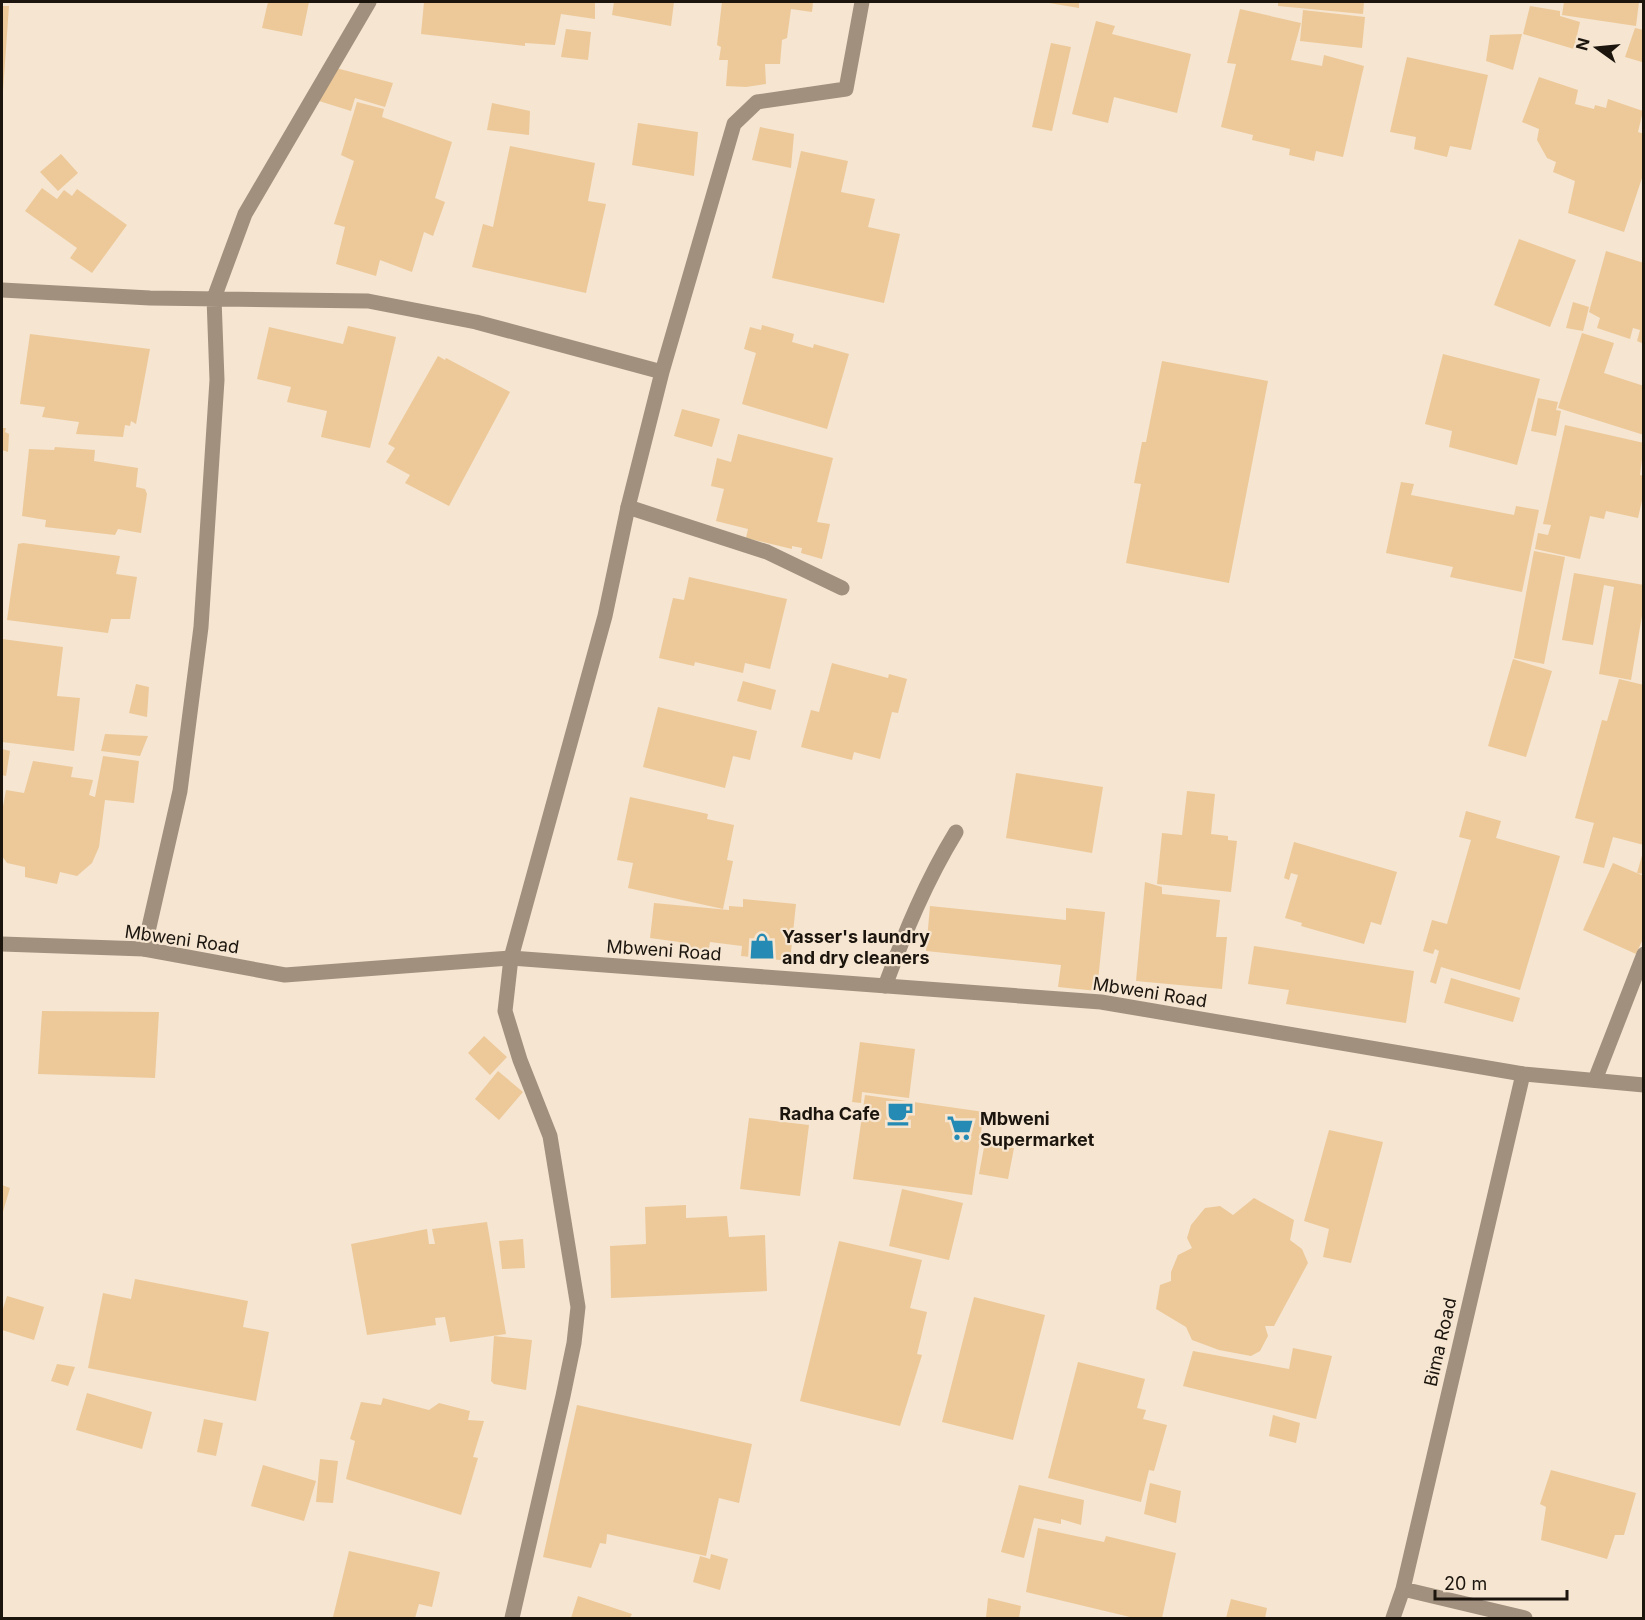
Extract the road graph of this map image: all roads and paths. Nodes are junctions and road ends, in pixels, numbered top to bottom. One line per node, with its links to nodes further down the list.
1 (369, 2): 4 (street)
2 (862, 2): 5 (street)
3 (2, 290): 4 (street)
4 (213, 298): 5 (street); 10 (street)
5 (662, 372): 6 (street)
6 (628, 507): 7 (street); 12 (street)
7 (842, 588)
8 (956, 832): 13 (street)
9 (2, 944): 10 (street, Mbweni Road)
10 (144, 949): 12 (street, Mbweni Road)
11 (1644, 954): 15 (street)
12 (511, 958): 13 (street, Mbweni Road); 18 (street)
13 (885, 986): 14 (street, Mbweni Road)
14 (1523, 1074): 15 (street, Mbweni Road); 17 (street, Bima Road)
15 (1595, 1080): 16 (street, Mbweni Road)
16 (1644, 1085)
17 (1403, 1589): 19 (street, Bima Road); 20 (street)
18 (512, 1618)
19 (1393, 1618)
20 (1526, 1618)

